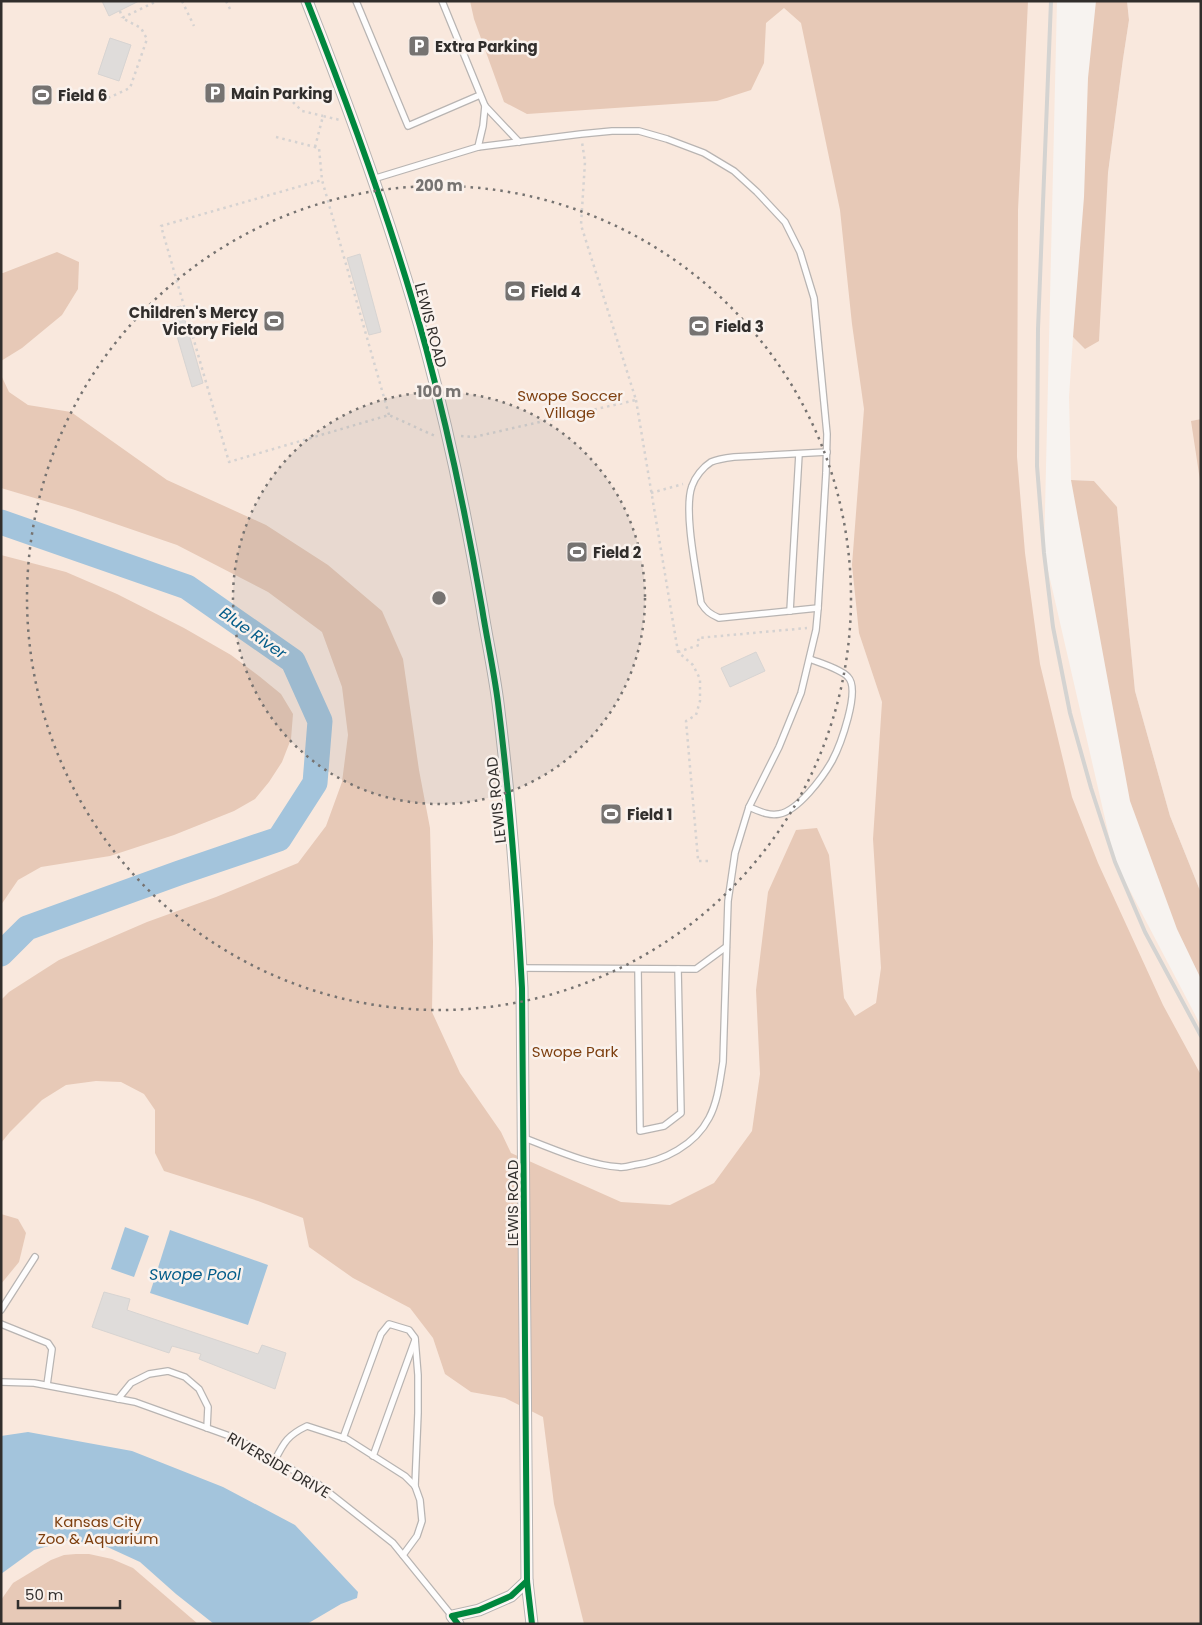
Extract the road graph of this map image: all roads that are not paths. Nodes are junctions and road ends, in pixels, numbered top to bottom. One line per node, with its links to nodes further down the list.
1 (307, 1): 8 (street, LEWIS ROAD)
2 (356, 1): 4 (lane)
3 (442, 1): 4 (lane)
4 (480, 95): 5 (lane)
5 (485, 106): 6 (lane); 7 (lane)
6 (518, 142): 7 (lane); 9 (lane)
7 (478, 147): 8 (lane)
8 (373, 179): 16 (street, LEWIS ROAD)
9 (827, 452): 10 (lane); 11 (lane)
10 (799, 454): 12 (lane); 12 (lane)
11 (818, 608): 12 (lane); 13 (lane)
12 (790, 611)
13 (810, 660): 14 (lane); 14 (lane)
14 (749, 807): 15 (lane)
15 (726, 947): 18 (lane); 19 (lane)
16 (521, 968): 17 (lane); 19 (street, LEWIS ROAD)
17 (638, 969): 18 (lane); 18 (lane)
18 (678, 969)
19 (524, 1138): 33 (street, LEWIS ROAD)
20 (35, 1257): 21 (lane)
21 (1, 1310)
22 (1, 1324): 25 (lane)
23 (415, 1338): 28 (lane); 29 (lane); 31 (lane)
24 (1, 1382): 25 (lane, RIVERSIDE DRIVE)
25 (47, 1385): 26 (lane, RIVERSIDE DRIVE)
26 (118, 1399): 27 (lane, RIVERSIDE DRIVE); 27 (lane)
27 (208, 1428): 30 (lane, RIVERSIDE DRIVE)
28 (343, 1438): 29 (lane); 30 (lane)
29 (373, 1456): 31 (lane)
30 (275, 1460): 32 (lane, RIVERSIDE DRIVE)
31 (415, 1486): 32 (lane)
32 (403, 1556): 34 (lane, RIVERSIDE DRIVE)
33 (528, 1581): 34 (street); 35 (street, LEWIS ROAD)
34 (455, 1620)
35 (532, 1624)

